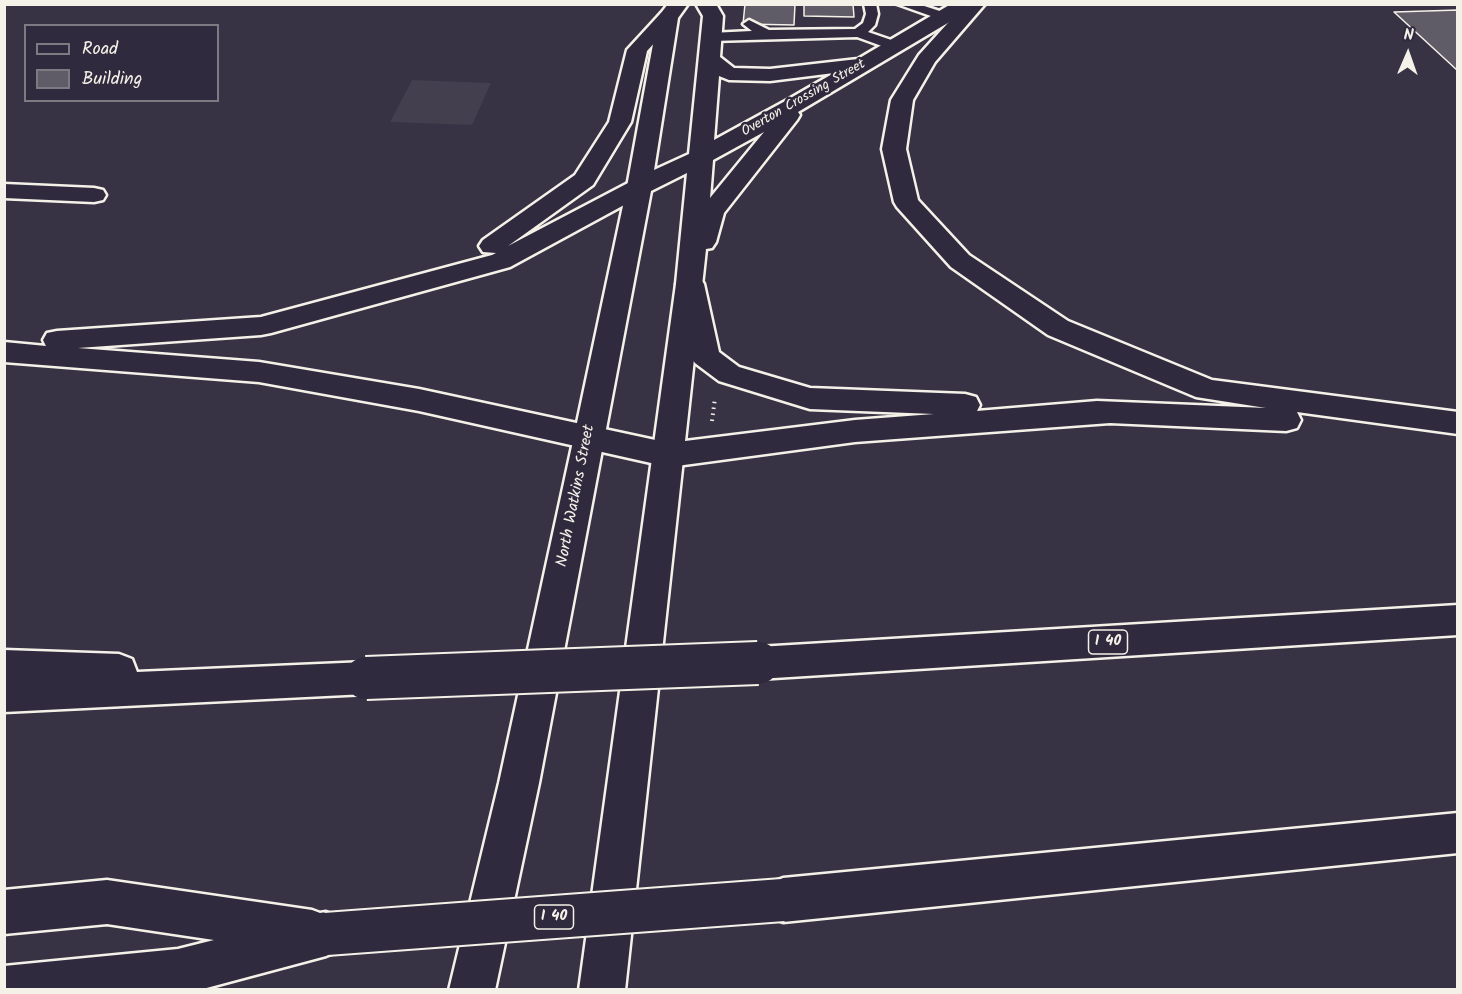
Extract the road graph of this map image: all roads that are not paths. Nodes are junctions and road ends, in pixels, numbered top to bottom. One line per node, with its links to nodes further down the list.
1 (706, 4): 13 (main road)
2 (870, 4): 11 (lane)
3 (903, 4): 7 (lane)
4 (966, 4): 7 (main road, Overton Crossing Street)
5 (976, 4): 25 (main road)
6 (673, 11): 17 (main road, North Watkins Street); 21 (main road)
7 (945, 17): 12 (main road, Overton Crossing Street)
8 (749, 24): 10 (lane)
9 (788, 25): 10 (lane)
10 (767, 29): 11 (lane); 13 (lane)
11 (858, 33): 12 (lane)
12 (895, 46): 14 (main road, Overton Crossing Street)
13 (710, 47): 14 (main road); 16 (main road)
14 (868, 62): 15 (main road, Overton Crossing Street)
15 (797, 104): 16 (main road, Overton Crossing Street); 20 (main road)
16 (701, 157): 17 (main road, Overton Crossing Street); 20 (main road)
17 (639, 187): 21 (main road, Overton Crossing Street); 26 (main road, North Watkins Street)
18 (4, 191): 19 (main road)
19 (94, 195)
20 (690, 284): 24 (main road); 27 (main road)
21 (412, 285): 22 (main road)
22 (4, 343)
23 (4, 352): 26 (main road)
24 (1118, 412): 25 (main road); 27 (main road)
25 (1458, 425)
26 (590, 437): 27 (main road); 38 (main road, North Watkins Street)
27 (669, 455): 39 (main road)
28 (1458, 620): 30 (main road, I 40, bridge)
29 (4, 666): 30 (main road)
30 (366, 678): 31 (main road, I 40)
31 (4, 695)
32 (1458, 832): 34 (main road, I 40, bridge)
33 (4, 912): 34 (main road)
34 (326, 934): 35 (main road, I 40)
35 (178, 972): 36 (main road, I 40); 37 (main road)
36 (4, 990)
37 (128, 990)
38 (472, 990)
39 (602, 990)

